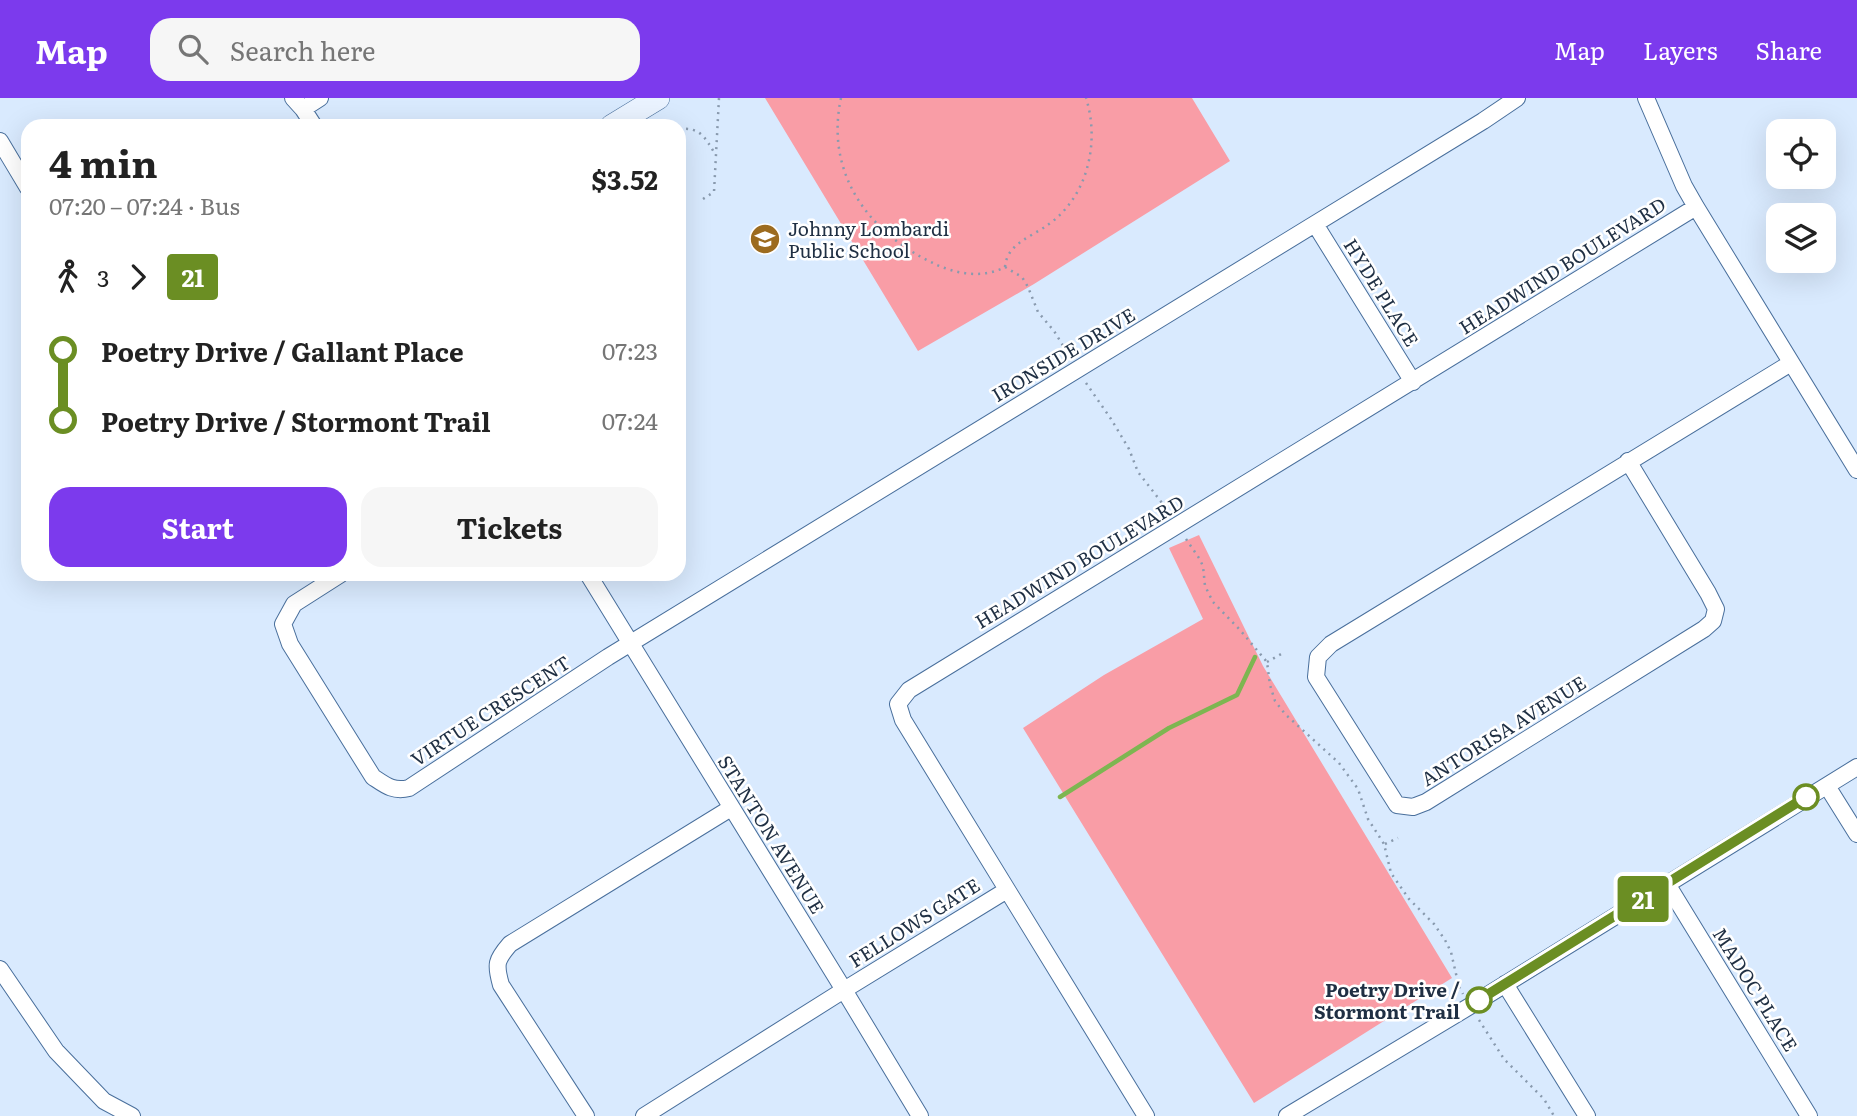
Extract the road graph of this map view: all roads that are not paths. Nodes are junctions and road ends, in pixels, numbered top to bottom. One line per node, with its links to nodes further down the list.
1 (320, 98): 5 (street)
2 (658, 98): 7 (street)
3 (1517, 98): 11 (street, IRONSIDE DRIVE)
4 (1646, 98): 10 (street)
5 (298, 103): 6 (street)
6 (309, 119)
7 (624, 119)
8 (0, 141): 9 (street)
9 (21, 176)
10 (1696, 207): 12 (street); 13 (street, HEADWIND BOULEVARD)
11 (1315, 224): 13 (street, HYDE PLACE); 18 (street, IRONSIDE DRIVE)
12 (1791, 363): 14 (street, ANTORISA AVENUE); 15 (street)
13 (1413, 382): 24 (street, HEADWIND BOULEVARD)
14 (1628, 461): 14 (street, ANTORISA AVENUE)
15 (1857, 470)
16 (330, 581): 18 (street, VIRTUE CRESCENT)
17 (592, 581): 18 (street, STANTON AVENUE)
18 (631, 643): 21 (street, STANTON AVENUE)
19 (1857, 767): 20 (street)
20 (1827, 786): 22 (street); 23 (street)
21 (731, 808): 27 (street, STANTON AVENUE); 29 (street)
22 (1857, 834)
23 (1667, 884): 26 (street); 35 (street, MADOC PLACE)
24 (1007, 890): 27 (street, FELLOWS GATE); 32 (street, HEADWIND BOULEVARD)
25 (0, 969): 28 (street)
26 (1505, 984): 33 (street); 34 (street)
27 (844, 990): 30 (street, FELLOWS GATE); 31 (street, STANTON AVENUE)
28 (132, 1116)
29 (586, 1116)
30 (644, 1116)
31 (920, 1116)
32 (1146, 1116)
33 (1287, 1116)
34 (1587, 1116)
35 (1809, 1116)

